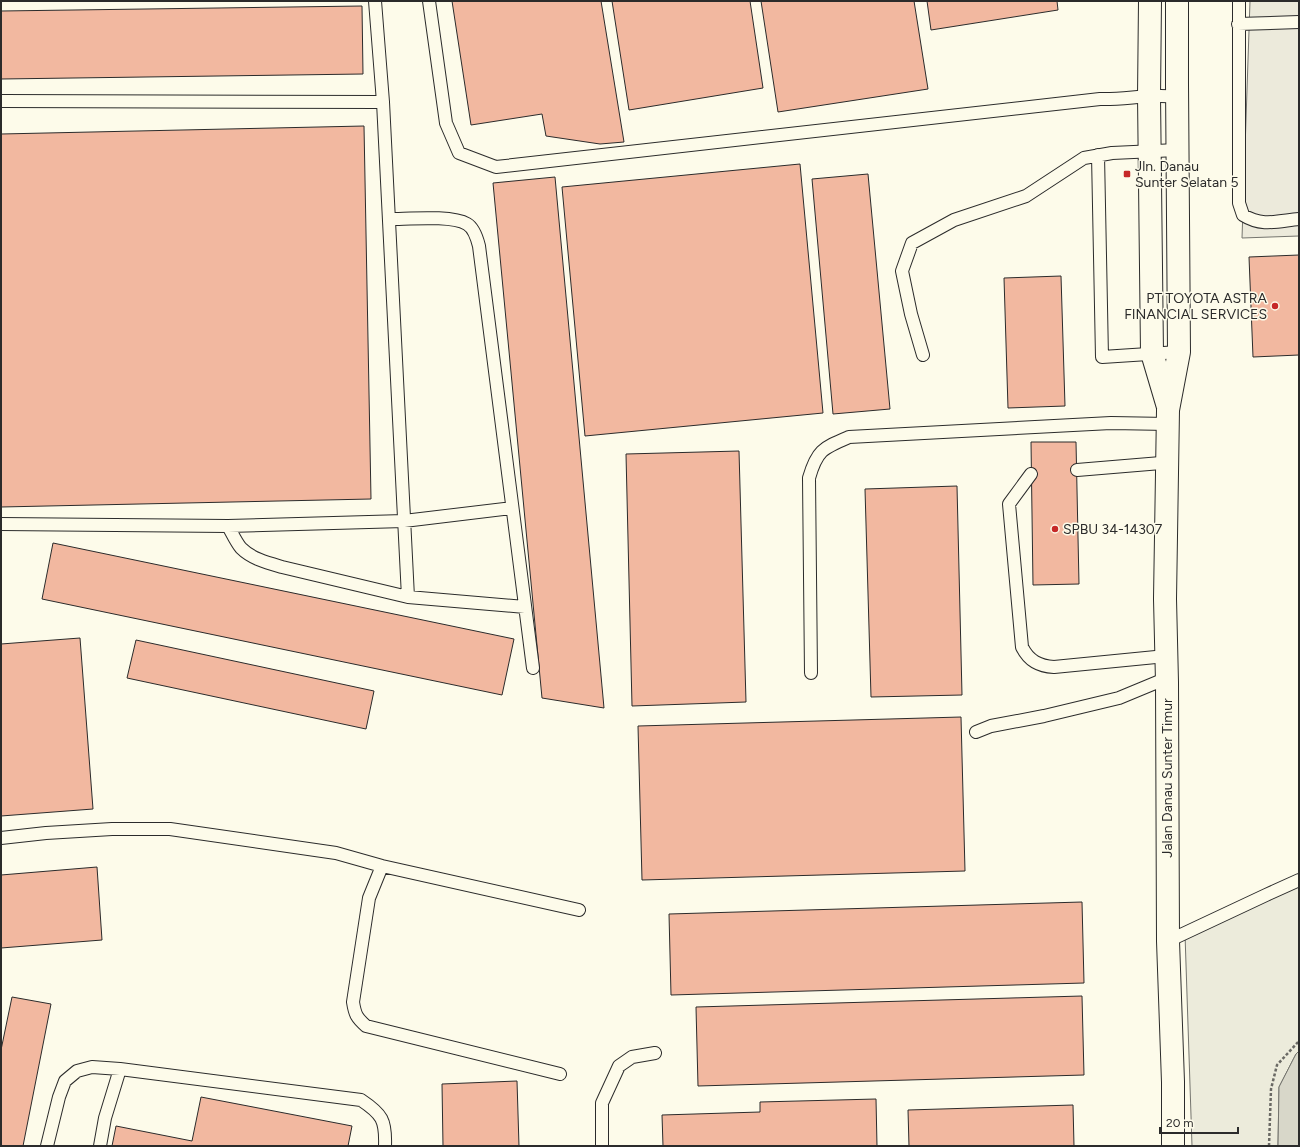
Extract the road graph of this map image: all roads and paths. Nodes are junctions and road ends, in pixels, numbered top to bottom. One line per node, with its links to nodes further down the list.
1 (375, 1): 11 (lane)
2 (429, 1): 8 (lane)
3 (1150, 1): 8 (main road, Jalan Danau Sunter Timur)
4 (1177, 1): 9 (main road, Jalan Danau Sunter Timur)
5 (1239, 1): 7 (lane)
6 (1299, 22): 7 (lane)
7 (1238, 24): 16 (lane)
8 (1149, 96): 9 (lane); 13 (main road, Jalan Danau Sunter Timur)
9 (1177, 97): 12 (main road, Jalan Danau Sunter Timur)
10 (1, 101): 11 (lane)
11 (383, 102): 15 (lane)
12 (1177, 150): 13 (lane); 17 (main road, Jalan Danau Sunter Timur)
13 (1150, 151): 14 (lane); 18 (main road, Jalan Danau Sunter Timur)
14 (1098, 154): 20 (lane); 21 (lane)
15 (389, 219): 26 (lane); 27 (lane)
16 (1299, 219)
17 (1178, 253): 18 (main road); 19 (main road, Jalan Danau Sunter Timur)
18 (1151, 255): 20 (main road, Jalan Danau Sunter Timur)
19 (1180, 352): 20 (lane); 22 (main road, Jalan Danau Sunter Timur)
20 (1152, 353): 22 (main road, Jalan Danau Sunter Timur)
21 (923, 355)
22 (1168, 417): 23 (main road, Jalan Danau Sunter Timur); 34 (lane)
23 (1168, 464): 24 (lane); 32 (main road, Jalan Danau Sunter Timur)
24 (1077, 470)
25 (1031, 474): 32 (lane)
26 (512, 508): 27 (lane); 31 (lane)
27 (404, 520): 29 (lane); 30 (lane)
28 (1, 524): 29 (lane)
29 (228, 526): 30 (lane)
30 (408, 596): 31 (lane)
31 (525, 607): 33 (lane)
32 (1166, 656): 35 (main road, Jalan Danau Sunter Timur)
33 (533, 668)
34 (811, 673)
35 (1167, 682): 36 (lane); 41 (main road, Jalan Danau Sunter Timur)
36 (976, 732)
37 (1, 838): 38 (lane)
38 (382, 866): 40 (lane); 45 (lane)
39 (1299, 880): 41 (lane)
40 (579, 910)
41 (1168, 941): 50 (main road, Jalan Danau Sunter Timur)
42 (1299, 1041): 51 (path)
43 (655, 1053): 49 (lane)
44 (120, 1069): 46 (lane); 47 (lane); 48 (lane)
45 (560, 1074)
46 (47, 1146)
47 (100, 1146)
48 (385, 1146)
49 (602, 1146)
50 (1173, 1146)
51 (1269, 1146)

